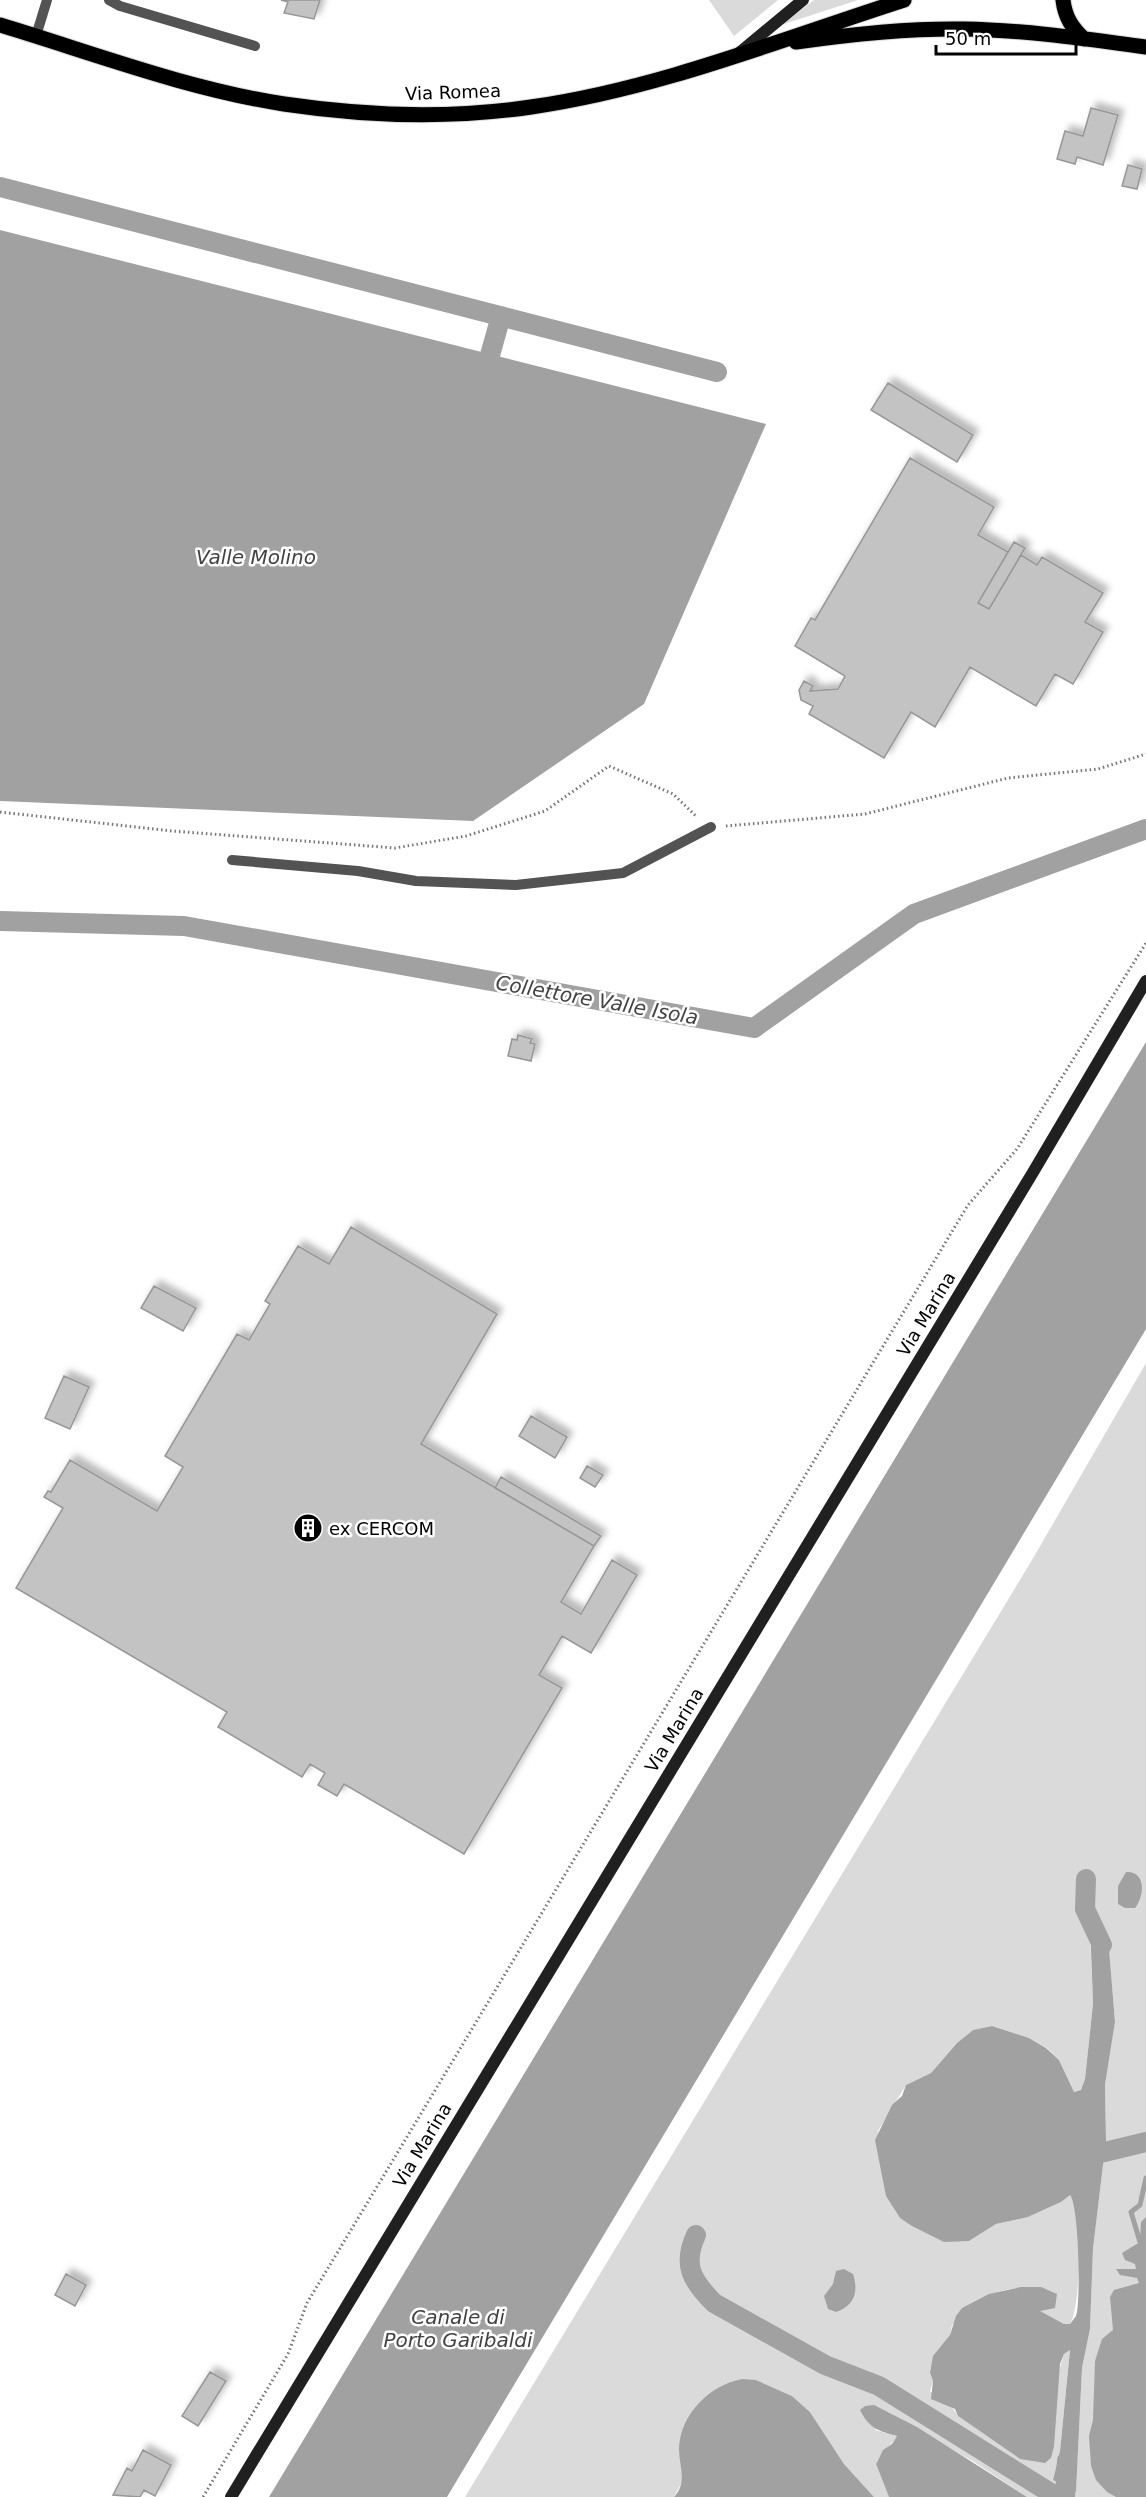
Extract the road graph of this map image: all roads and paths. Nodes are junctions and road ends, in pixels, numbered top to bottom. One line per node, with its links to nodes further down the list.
1 (47, 0): 7 (lane)
2 (109, 0): 9 (lane)
3 (803, 0): 11 (street)
4 (904, 0): 11 (main road, Via Romea)
5 (1063, 0): 8 (main road)
6 (0, 25): 7 (main road, Via Romea)
7 (36, 36): 11 (main road, Via Romea)
8 (1084, 39): 10 (main road); 11 (main road)
9 (255, 46)
10 (1146, 47)
11 (745, 51)
12 (1146, 753): 14 (path)
13 (0, 812): 14 (path)
14 (711, 827): 15 (lane)
15 (232, 860)
16 (1146, 943): 18 (path)
17 (1146, 981): 19 (street, Via Marina)
18 (203, 2497)
19 (231, 2497)

